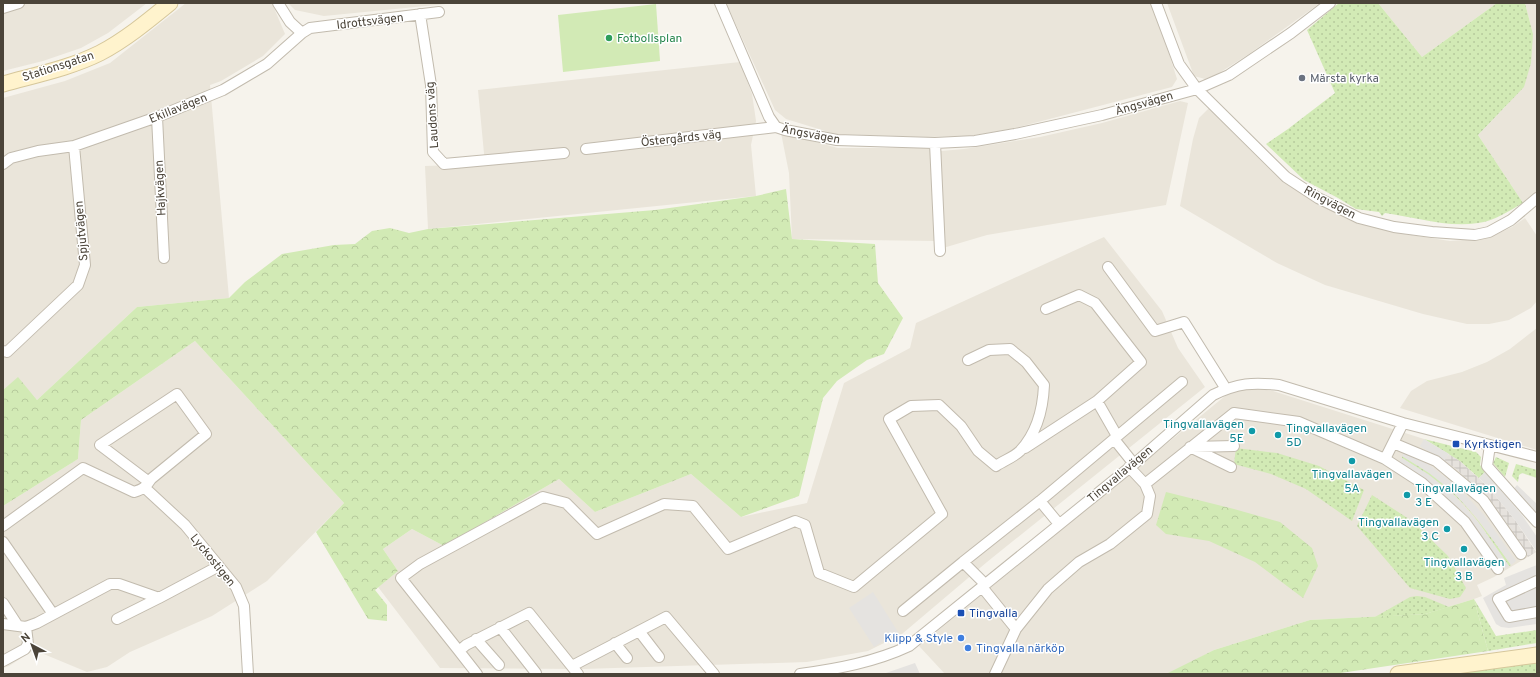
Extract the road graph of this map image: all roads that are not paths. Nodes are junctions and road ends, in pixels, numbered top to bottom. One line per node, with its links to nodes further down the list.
1 (19, 3): 7 (street)
2 (170, 3): 11 (street, Stationsgatan)
3 (278, 3): 10 (street)
4 (720, 3): 14 (street, Ängsvägen)
5 (1156, 3): 12 (street, Ringvägen)
6 (1330, 3): 12 (street, Ängsvägen)
7 (3, 8)
8 (439, 12): 9 (street, Idrottsvägen)
9 (420, 14): 10 (street, Idrottsvägen); 18 (street, Laudons väg)
10 (302, 33): 13 (street, Ekillavägen)
11 (3, 84)
12 (1197, 88): 15 (street, Ängsvägen); 20 (street, Ringvägen)
13 (157, 117): 16 (street, Ekillavägen); 22 (street, Hajkvägen)
14 (776, 127): 15 (street, Ängsvägen); 17 (street, Östergårds väg)
15 (935, 142): 21 (street)
16 (74, 146): 19 (street, Ekillavägen); 25 (street, Spjutvägen)
17 (586, 149)
18 (564, 153)
19 (3, 164)
20 (1537, 198)
21 (940, 251)
22 (164, 258)
23 (1108, 267): 28 (street)
24 (1046, 309): 29 (street)
25 (3, 351)
26 (968, 360): 36 (street)
27 (1182, 382): 31 (street)
28 (1226, 389): 30 (street, Tingvallavägen); 39 (street, Tingvallavägen)
29 (1096, 401): 31 (street); 36 (street)
30 (1403, 423): 32 (street); 33 (street, Tingvallavägen)
31 (1115, 438): 39 (street); 43 (street)
32 (1393, 443): 38 (street); 48 (street)
33 (1490, 445): 37 (street, Tingvallavägen); 44 (street)
34 (1234, 446): 35 (street)
35 (1190, 447): 38 (street); 40 (street); 41 (street)
36 (1019, 452): 67 (street)
37 (1537, 457)
38 (1385, 459): 51 (street)
39 (1131, 465): 41 (street); 45 (street, Tingvallavägen)
40 (1231, 467)
41 (1145, 484): 63 (street)
42 (147, 485): 42 (street, Lyckostigen); 46 (street); 50 (street, Lyckostigen)
43 (1040, 502): 45 (street); 49 (street)
44 (1537, 522)
45 (1059, 524): 53 (street, Tingvallavägen)
46 (3, 526)
47 (3, 542): 58 (street)
48 (1521, 554)
49 (963, 562): 53 (street); 56 (street)
50 (219, 566): 54 (street); 75 (street, Lyckostigen)
51 (1498, 568)
52 (1537, 581): 57 (street)
53 (984, 586): 63 (street); 78 (street, Tingvallavägen)
54 (158, 598): 58 (street); 59 (street)
55 (3, 603): 61 (street)
56 (903, 611)
57 (1537, 612)
58 (53, 614): 61 (street)
59 (117, 619)
60 (3, 624): 61 (street)
61 (22, 627): 71 (street)
62 (500, 628): 65 (street); 73 (street); 74 (street)
63 (1016, 629): 79 (street)
64 (639, 631): 66 (street); 69 (street); 77 (street)
65 (476, 639): 67 (street); 72 (street)
66 (615, 643): 70 (street); 73 (street)
67 (459, 651): 76 (street)
68 (1537, 655): 80 (street)
69 (659, 657)
70 (627, 658)
71 (3, 661)
72 (499, 665)
73 (575, 670)
74 (536, 673)
75 (248, 674)
76 (477, 674)
77 (714, 674)
78 (800, 674)
79 (995, 674)
80 (1398, 674)

